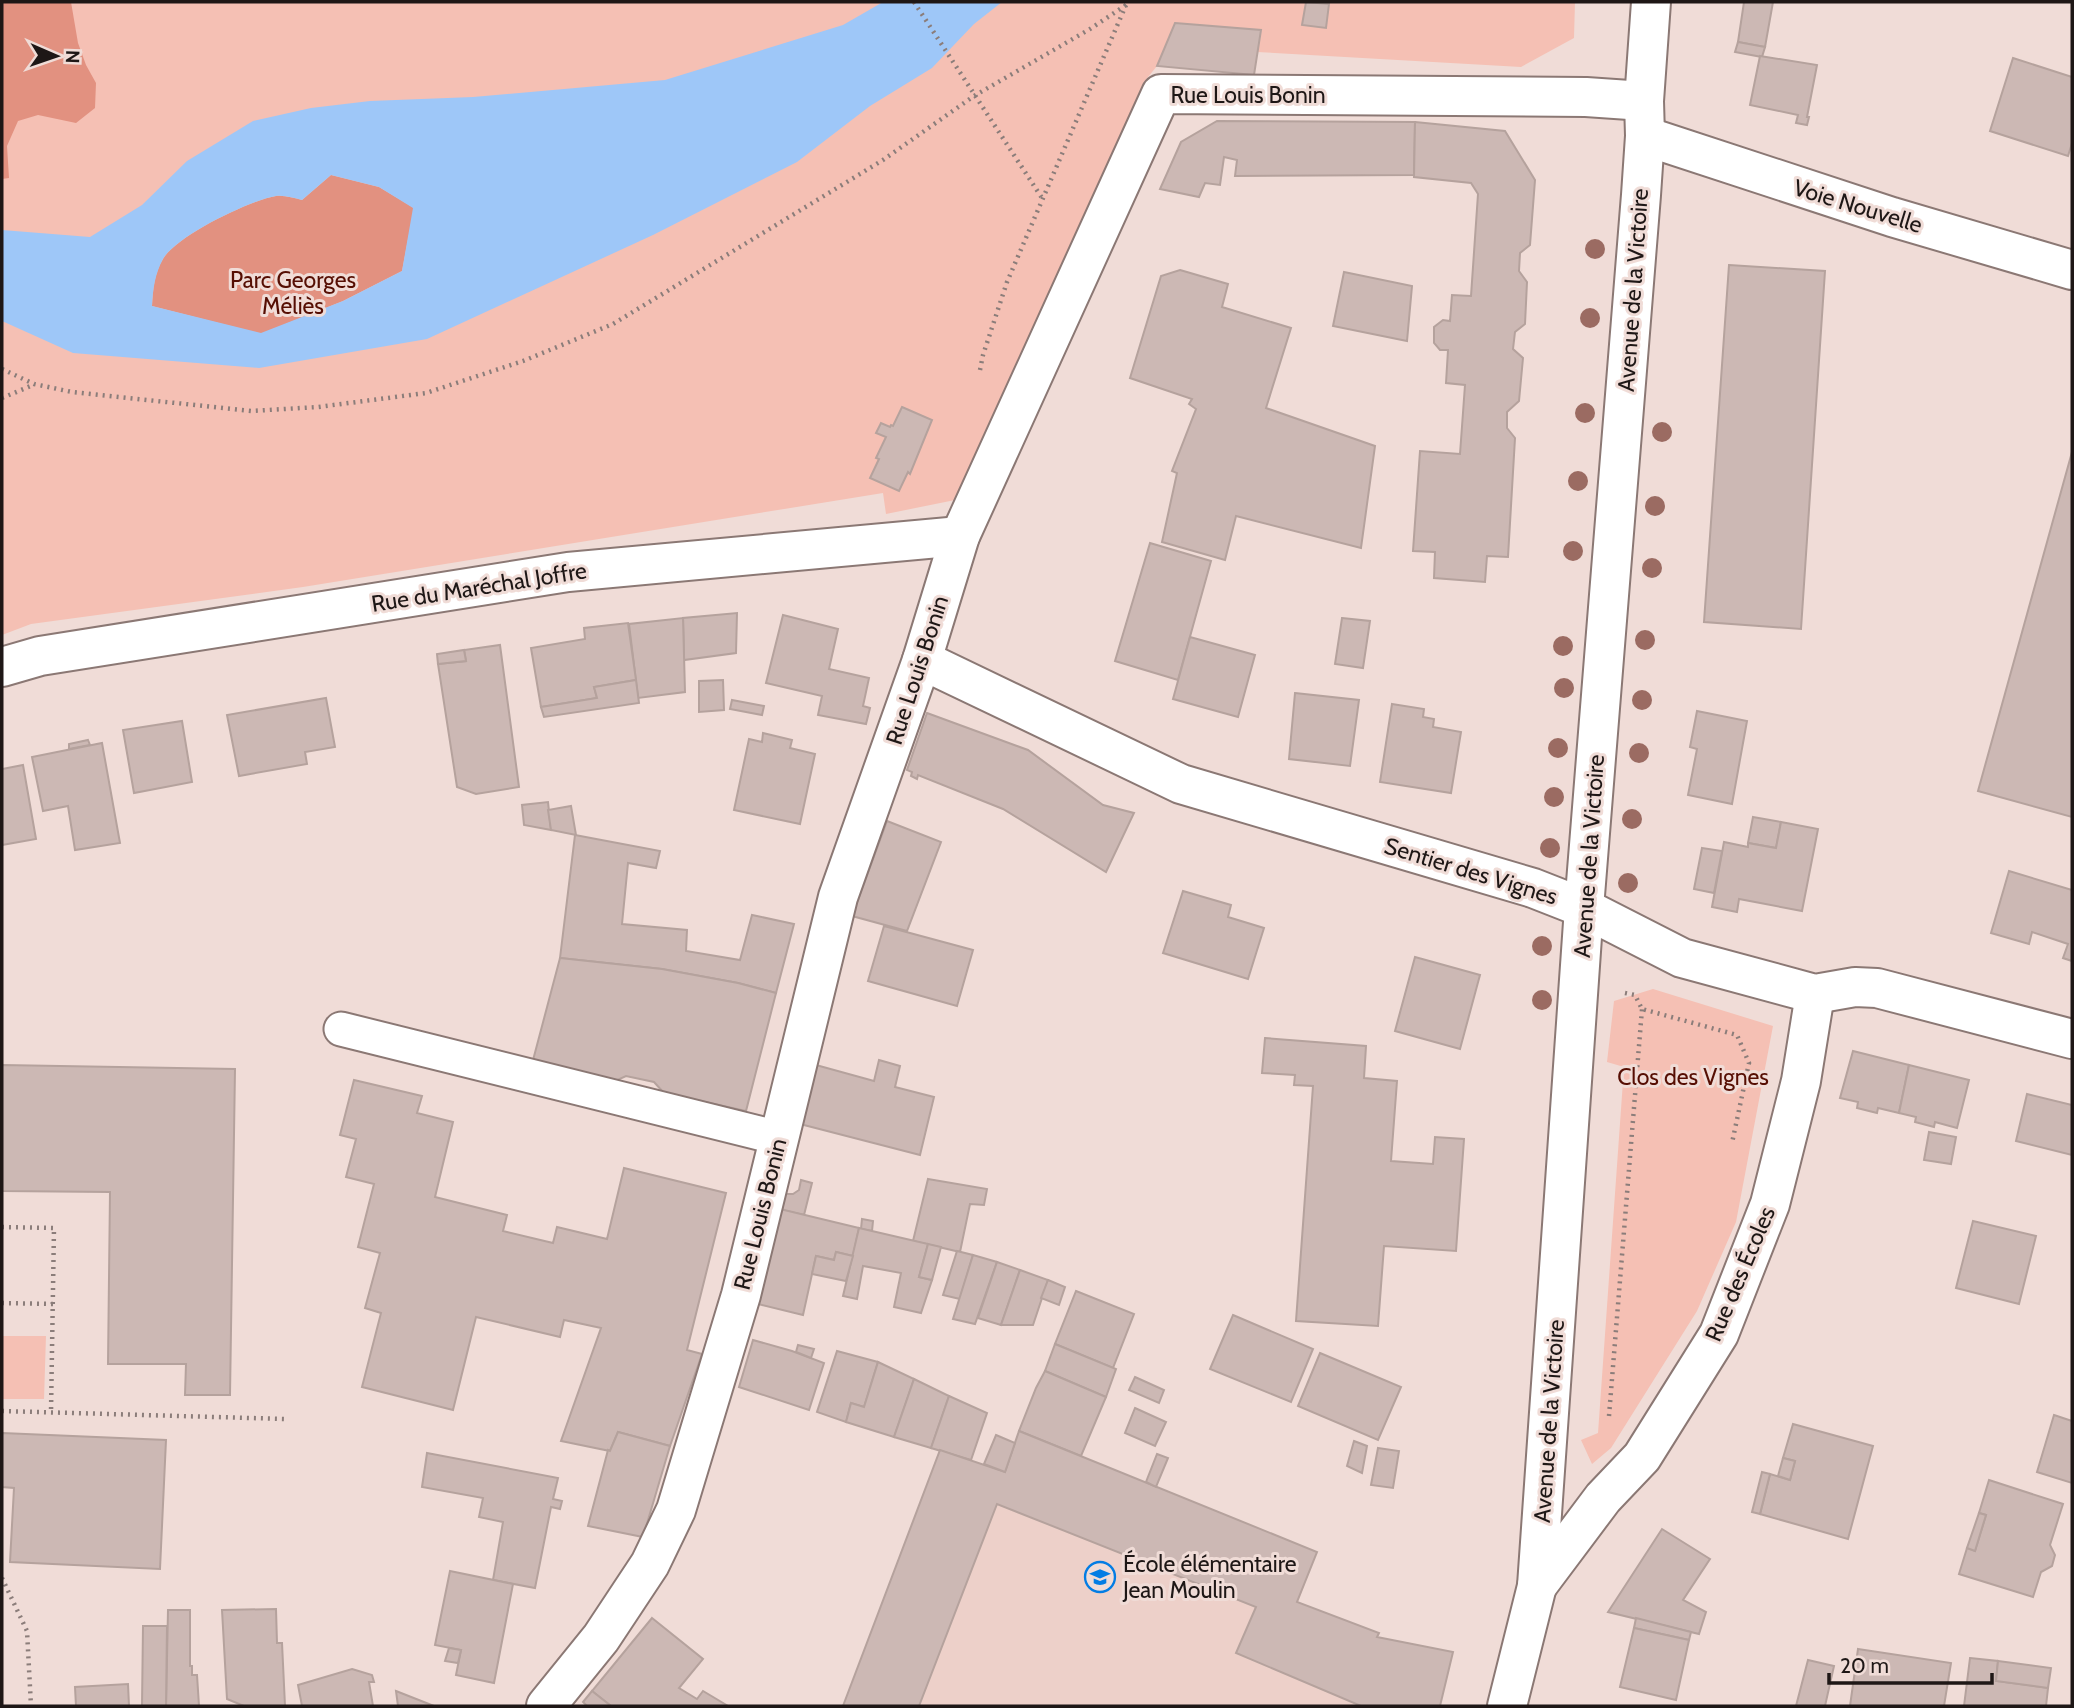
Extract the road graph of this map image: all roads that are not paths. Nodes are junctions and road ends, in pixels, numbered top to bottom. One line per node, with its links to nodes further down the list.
1 (1651, 2): 2 (street, Avenue de la Victoire)
2 (1644, 119): 3 (street, Voie Nouvelle); 4 (street, Rue Louis Bonin); 7 (street, Avenue de la Victoire)
3 (2072, 270)
4 (960, 536): 5 (street, Rue Louis Bonin); 6 (street, Rue du Maréchal Joffre)
5 (922, 660): 7 (street, Sentier des Vignes); 11 (street, Rue Louis Bonin)
6 (2, 667)
7 (1584, 908): 8 (street, Sentier des Vignes); 12 (street, Avenue de la Victoire)
8 (1815, 994): 10 (street, Sentier des Vignes); 12 (street, Rue des Écoles)
9 (341, 1029): 11 (lane)
10 (2072, 1040)
11 (779, 1138): 14 (street, Rue Louis Bonin)
12 (1537, 1586): 13 (street, Avenue de la Victoire)
13 (1511, 1705)
14 (546, 1706)

